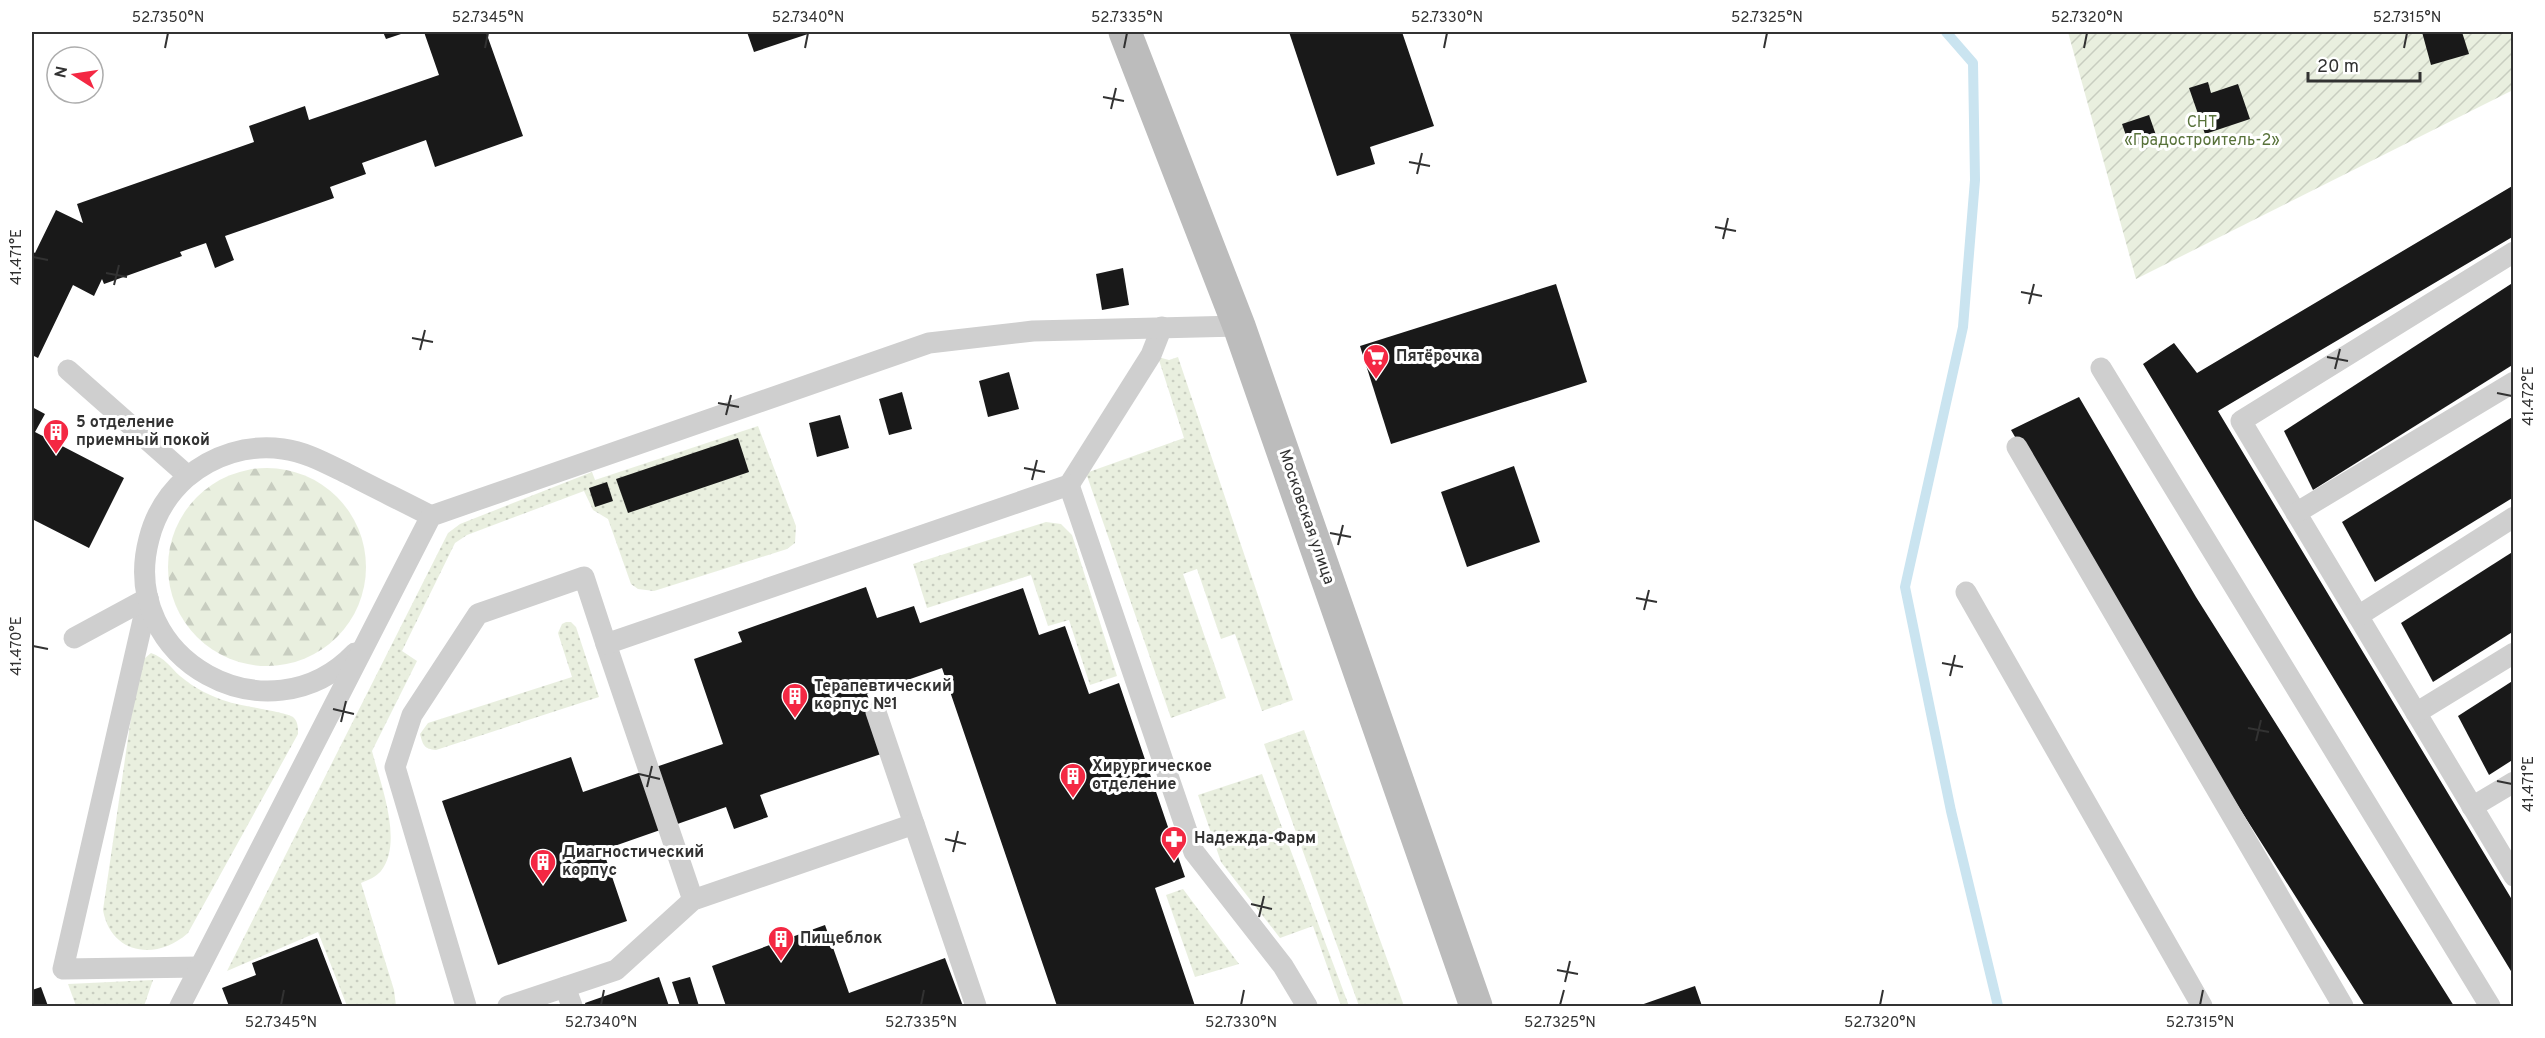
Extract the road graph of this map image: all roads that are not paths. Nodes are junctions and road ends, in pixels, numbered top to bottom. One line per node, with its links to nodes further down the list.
1 (1125, 32): 3 (main road, Московская улица)
2 (2514, 252): 11 (lane)
3 (1239, 326): 4 (lane); 35 (main road, Московская улица)
4 (1162, 327): 10 (lane); 12 (lane)
5 (2101, 368): 38 (lane)
6 (68, 370): 9 (lane)
7 (2514, 382): 11 (lane)
8 (2017, 447): 37 (lane)
9 (188, 476): 12 (lane); 15 (lane)
10 (1069, 484): 19 (lane); 34 (lane)
11 (2296, 513): 16 (lane)
12 (431, 516): 17 (lane)
13 (2514, 517): 16 (lane)
14 (1966, 592): 36 (lane)
15 (148, 598): 17 (lane); 18 (lane); 28 (lane)
16 (2358, 616): 22 (lane)
17 (373, 628): 28 (lane)
18 (74, 638)
19 (606, 644): 27 (lane); 31 (lane)
20 (2514, 653): 22 (lane)
21 (876, 712): 25 (lane)
22 (2416, 713): 24 (lane)
23 (2514, 782): 24 (lane)
24 (2472, 807): 26 (lane)
25 (914, 824): 27 (lane); 33 (lane)
26 (2514, 876)
27 (693, 900): 29 (lane)
28 (200, 967): 30 (lane)
29 (569, 997): 32 (lane)
30 (180, 1006)
31 (466, 1006)
32 (508, 1006)
33 (976, 1006)
34 (1307, 1006)
35 (1476, 1006)
36 (2202, 1006)
37 (2343, 1006)
38 (2490, 1006)

